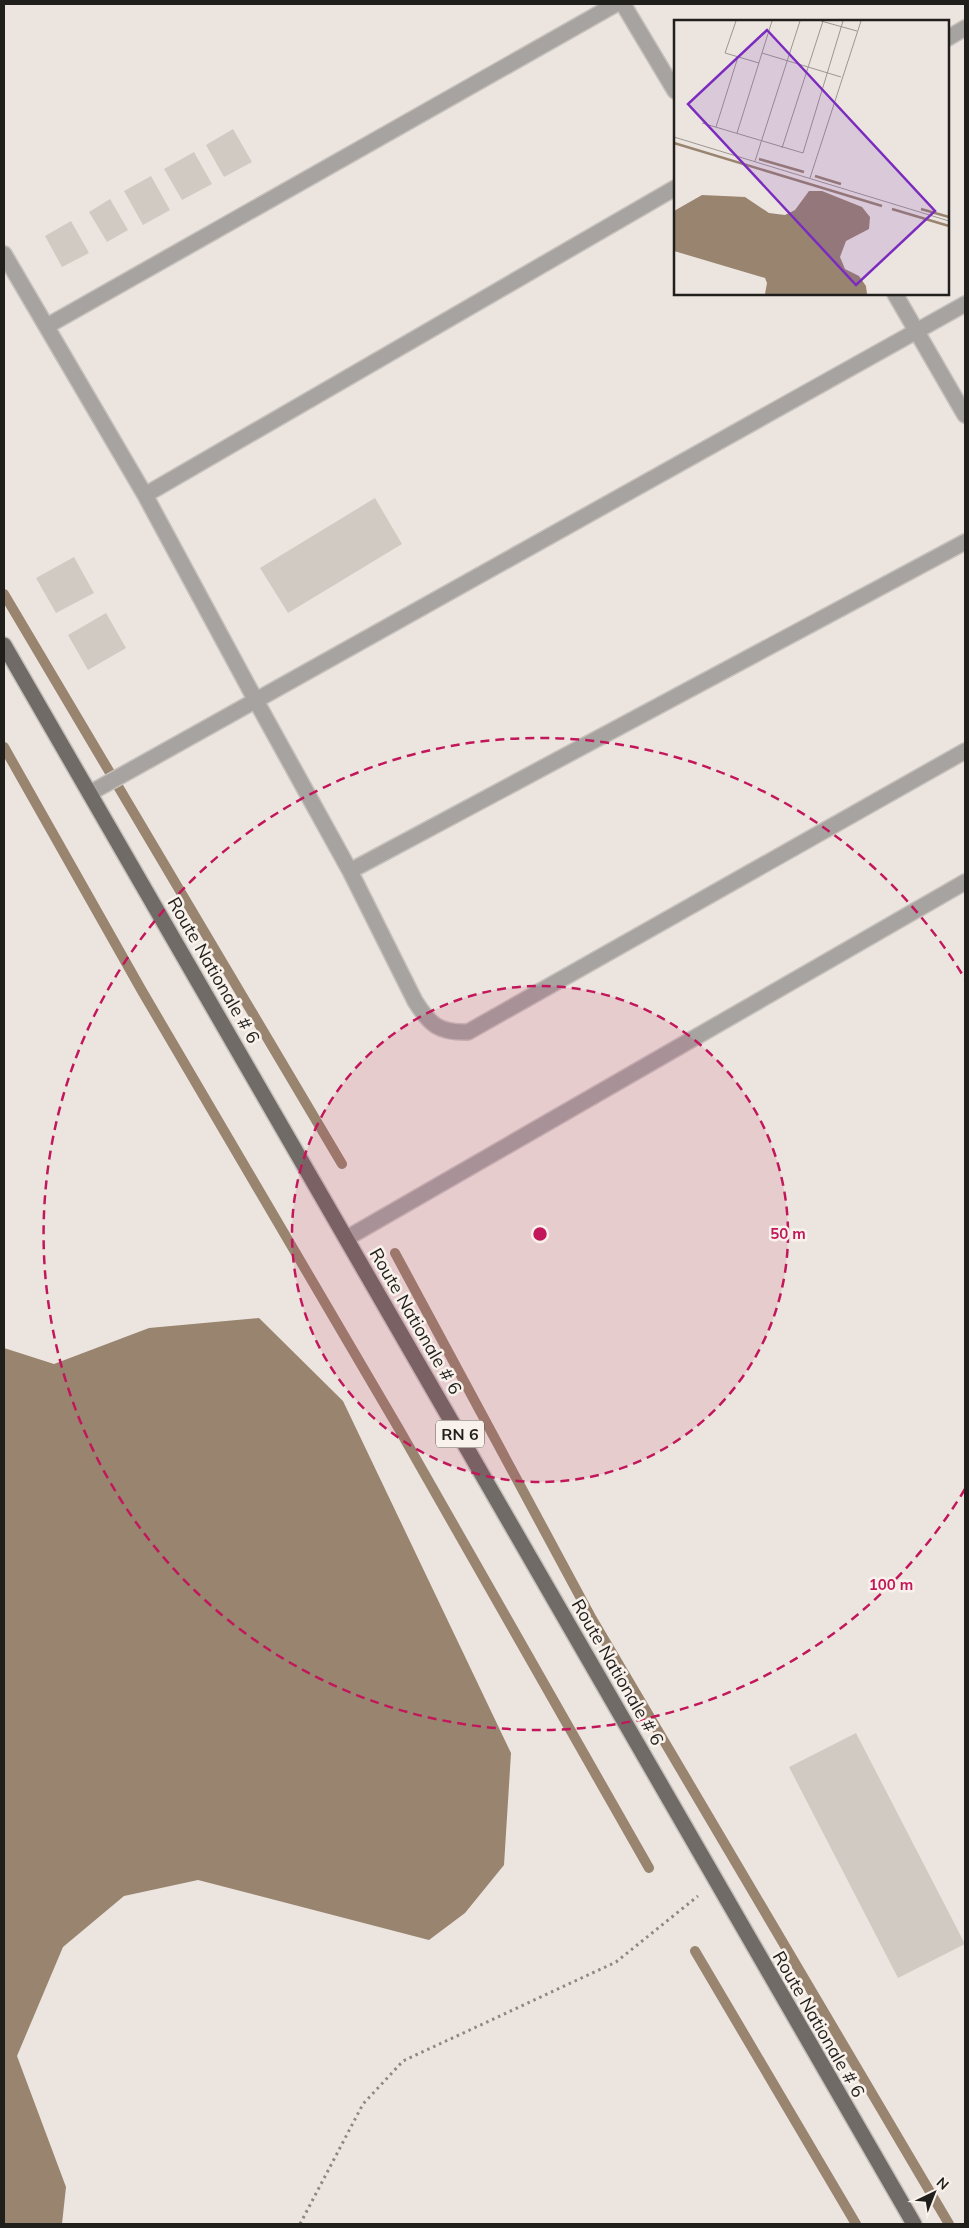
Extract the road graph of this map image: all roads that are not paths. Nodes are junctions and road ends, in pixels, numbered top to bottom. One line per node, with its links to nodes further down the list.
1 (616, 4): 10 (street)
2 (623, 4): 5 (street)
3 (965, 28): 4 (street)
4 (949, 37)
5 (674, 89)
6 (674, 189): 13 (street)
7 (4, 254): 10 (street)
8 (896, 295): 11 (street)
9 (965, 304): 11 (street)
10 (47, 326): 13 (street)
11 (917, 332): 12 (street); 16 (street)
12 (965, 415)
13 (145, 495): 16 (street)
14 (965, 542): 19 (street)
15 (4, 645): 18 (main road, Route Nationale # 6 / RN 6)
16 (255, 700): 18 (street); 19 (street)
17 (965, 751): 19 (street)
18 (96, 790): 21 (main road, Route Nationale # 6 / RN 6)
19 (350, 871)
20 (965, 882): 21 (street)
21 (347, 1238): 22 (main road, Route Nationale # 6 / RN 6)
22 (914, 2224)

